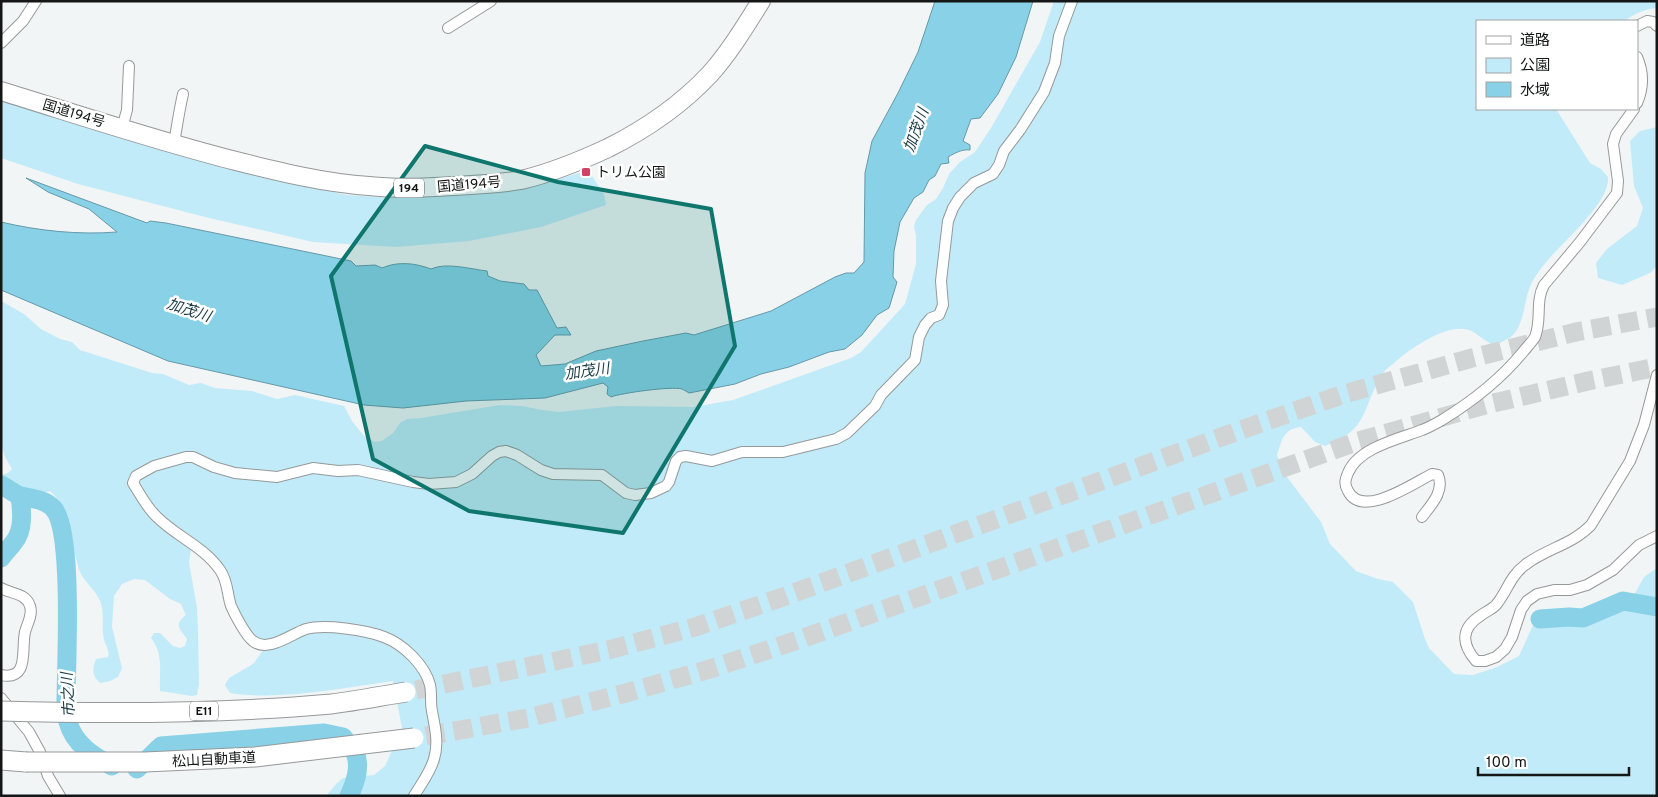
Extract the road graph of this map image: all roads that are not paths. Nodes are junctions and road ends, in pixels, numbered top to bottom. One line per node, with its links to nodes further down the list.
1 (36, 1): 8 (street)
2 (491, 1): 7 (street)
3 (761, 1): 16 (highway, 国道194号 / 194)
4 (1072, 1): 28 (street)
5 (1638, 26): 6 (street)
6 (1657, 26)
7 (448, 28)
8 (1, 43)
9 (1638, 59): 13 (street)
10 (129, 66): 15 (street)
11 (1, 91): 15 (highway, 国道194号 / 194)
12 (183, 94): 16 (street)
13 (1638, 99)
14 (1633, 110): 18 (street)
15 (122, 128): 16 (highway, 国道194号 / 194)
16 (174, 143)
17 (1657, 375): 19 (street)
18 (1422, 517)
19 (1657, 536)
20 (1, 588): 21 (street)
21 (1, 675)
22 (411, 691): 24 (highway, E11, bridge)
23 (1, 698): 27 (street)
24 (1, 711)
25 (420, 737): 26 (highway, 松山自動車道, bridge)
26 (1, 760)
27 (60, 796)
28 (414, 796)

